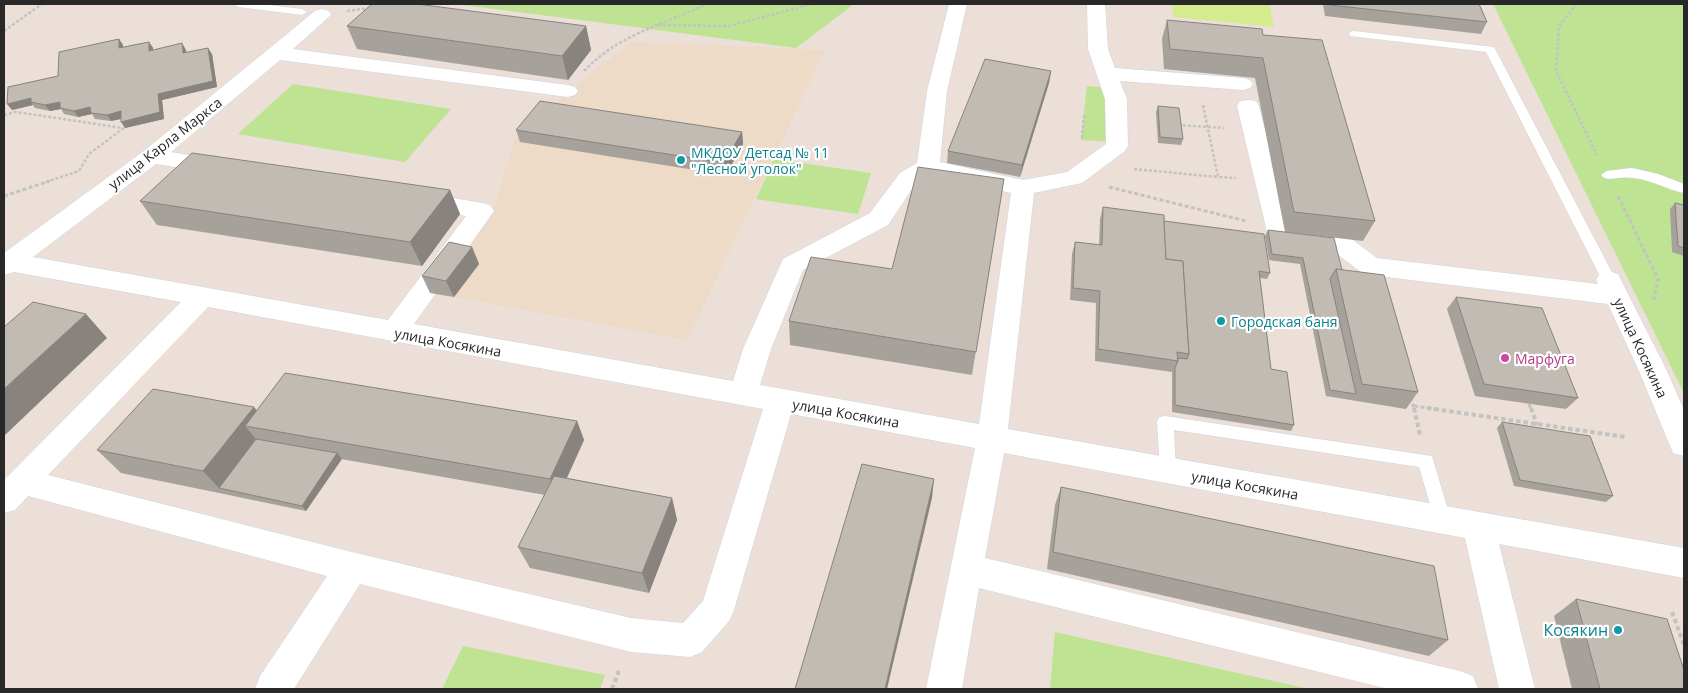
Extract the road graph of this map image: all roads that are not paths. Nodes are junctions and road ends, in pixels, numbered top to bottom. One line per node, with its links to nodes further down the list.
1 (238, 4): 4 (lane)
2 (958, 4): 10 (street)
3 (1096, 4): 7 (street)
4 (312, 13): 6 (street, улица Карла Маркса)
5 (1354, 34): 17 (lane)
6 (276, 53): 8 (street); 9 (street, улица Карла Маркса)
7 (1106, 74): 13 (street); 17 (street)
8 (568, 91)
9 (152, 156): 11 (street); 16 (street, улица Карла Маркса)
10 (928, 166): 13 (street); 20 (street)
11 (240, 170)
12 (1608, 176): 14 (lane)
13 (1024, 188): 22 (street)
14 (1684, 189)
15 (395, 196): 19 (street)
16 (6, 264): 18 (street, улица Косякина)
17 (1613, 288): 23 (street, улица Косякина)
18 (202, 297): 19 (street, улица Косякина); 25 (street)
19 (394, 332): 20 (street, улица Косякина)
20 (743, 395): 21 (street, улица Косякина)
21 (780, 402): 22 (street, улица Косякина); 29 (street)
22 (992, 440): 24 (street, улица Косякина); 30 (street)
23 (1684, 444)
24 (1168, 471): 26 (street, улица Косякина); 26 (lane)
25 (13, 491): 29 (street)
26 (1442, 520): 27 (street, улица Косякина)
27 (1478, 526): 28 (street, улица Косякина); 34 (street)
28 (1684, 563)
29 (352, 567): 31 (street)
30 (966, 569): 32 (street); 33 (street)
31 (273, 689)
32 (944, 689)
33 (1460, 689)
34 (1517, 689)

